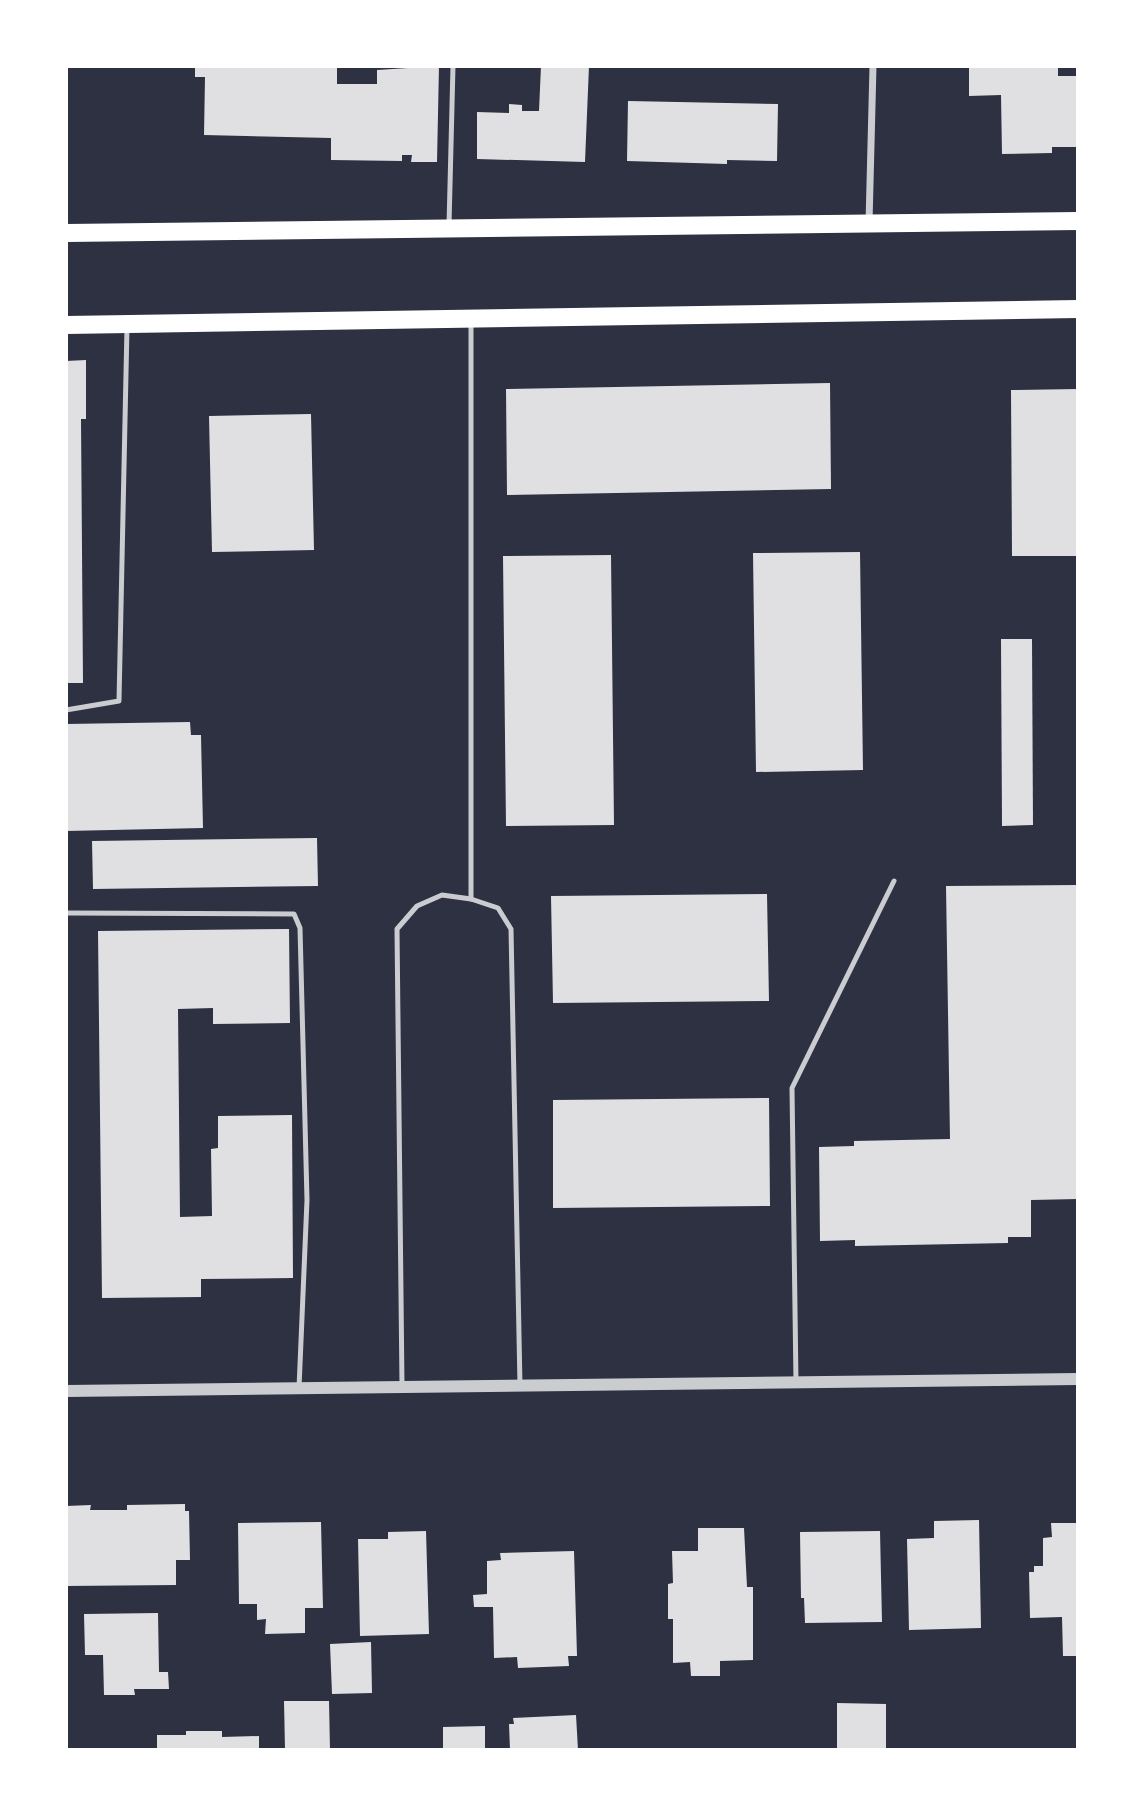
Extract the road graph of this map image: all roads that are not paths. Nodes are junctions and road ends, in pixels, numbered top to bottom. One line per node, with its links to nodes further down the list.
1 (453, 66): 5 (lane)
2 (873, 66): 4 (street)
3 (1077, 221): 4 (main road)
4 (869, 223): 5 (main road)
5 (449, 228): 6 (main road)
6 (66, 233)
7 (1077, 309): 8 (main road)
8 (471, 319): 9 (main road); 13 (lane)
9 (127, 324): 10 (main road); 11 (lane)
10 (66, 325)
11 (66, 710)
12 (894, 881): 16 (lane)
13 (471, 899): 17 (lane); 18 (lane)
14 (66, 913): 19 (lane)
15 (1077, 1379): 16 (street)
16 (796, 1383): 17 (street)
17 (520, 1386): 18 (street)
18 (402, 1387): 19 (street)
19 (299, 1388): 20 (street)
20 (66, 1391)

